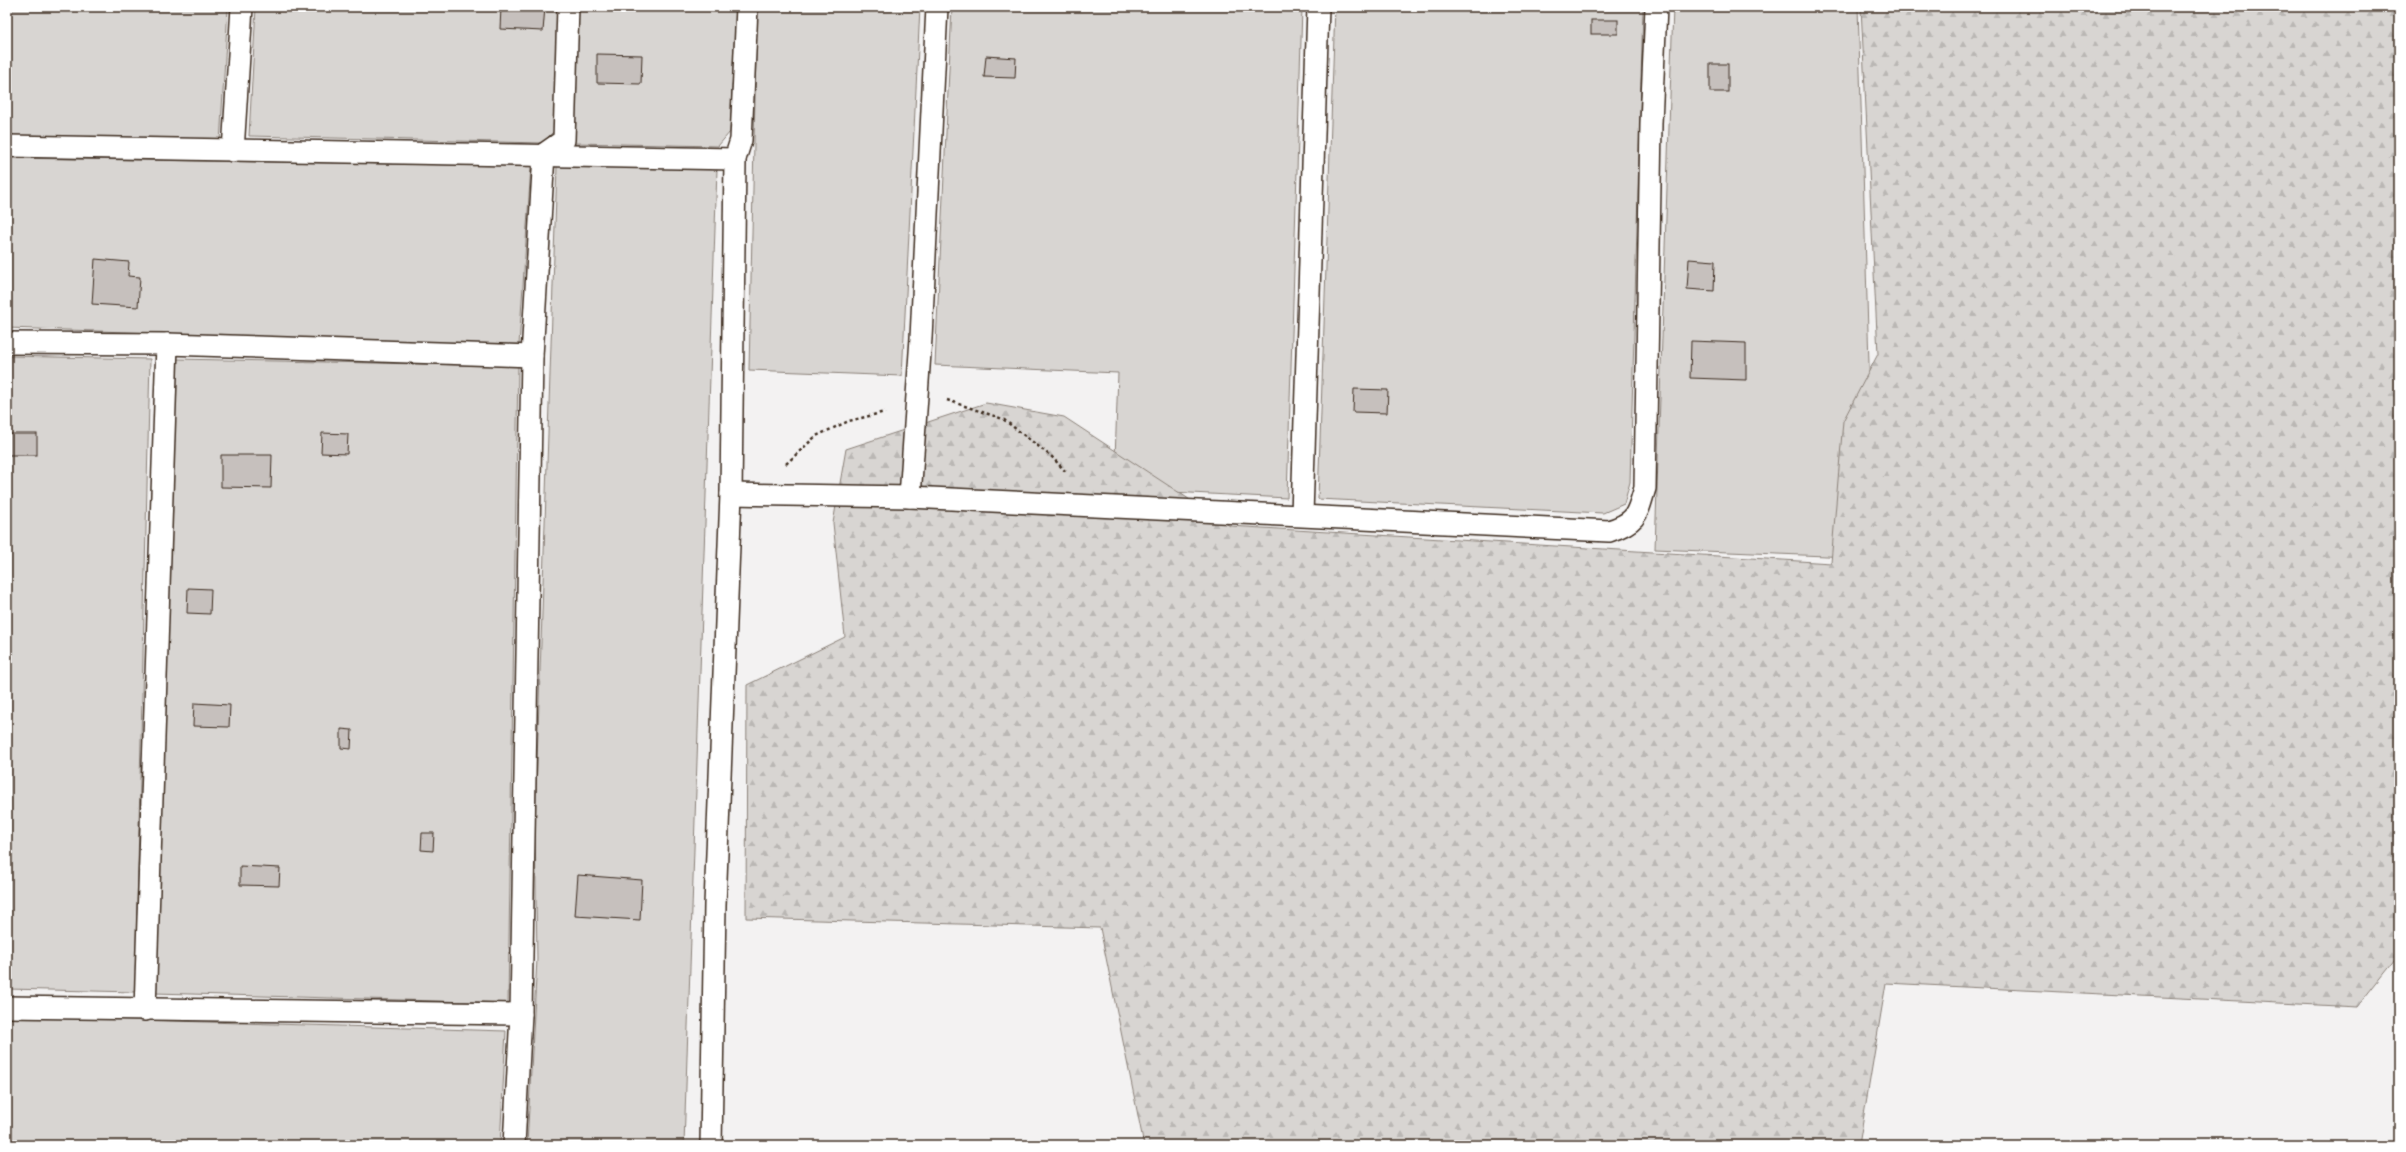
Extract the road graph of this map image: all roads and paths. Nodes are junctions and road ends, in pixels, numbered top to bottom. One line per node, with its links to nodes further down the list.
1 (242, 7): 8 (lane)
2 (568, 7): 9 (lane)
3 (747, 7): 10 (lane)
4 (937, 7): 15 (lane)
5 (1318, 7): 16 (lane)
6 (1656, 7): 16 (lane)
7 (7, 146): 8 (lane)
8 (233, 151): 9 (lane)
9 (544, 154): 10 (lane); 13 (lane)
10 (735, 159): 14 (lane)
11 (7, 343): 12 (lane)
12 (167, 344): 13 (lane); 18 (lane)
13 (532, 356): 19 (lane)
14 (731, 494): 15 (lane); 21 (lane)
15 (910, 497): 16 (lane)
16 (1302, 515)
17 (7, 1007): 18 (lane)
18 (145, 1010): 19 (lane)
19 (521, 1014): 20 (lane)
20 (514, 1145)
21 (711, 1145)

